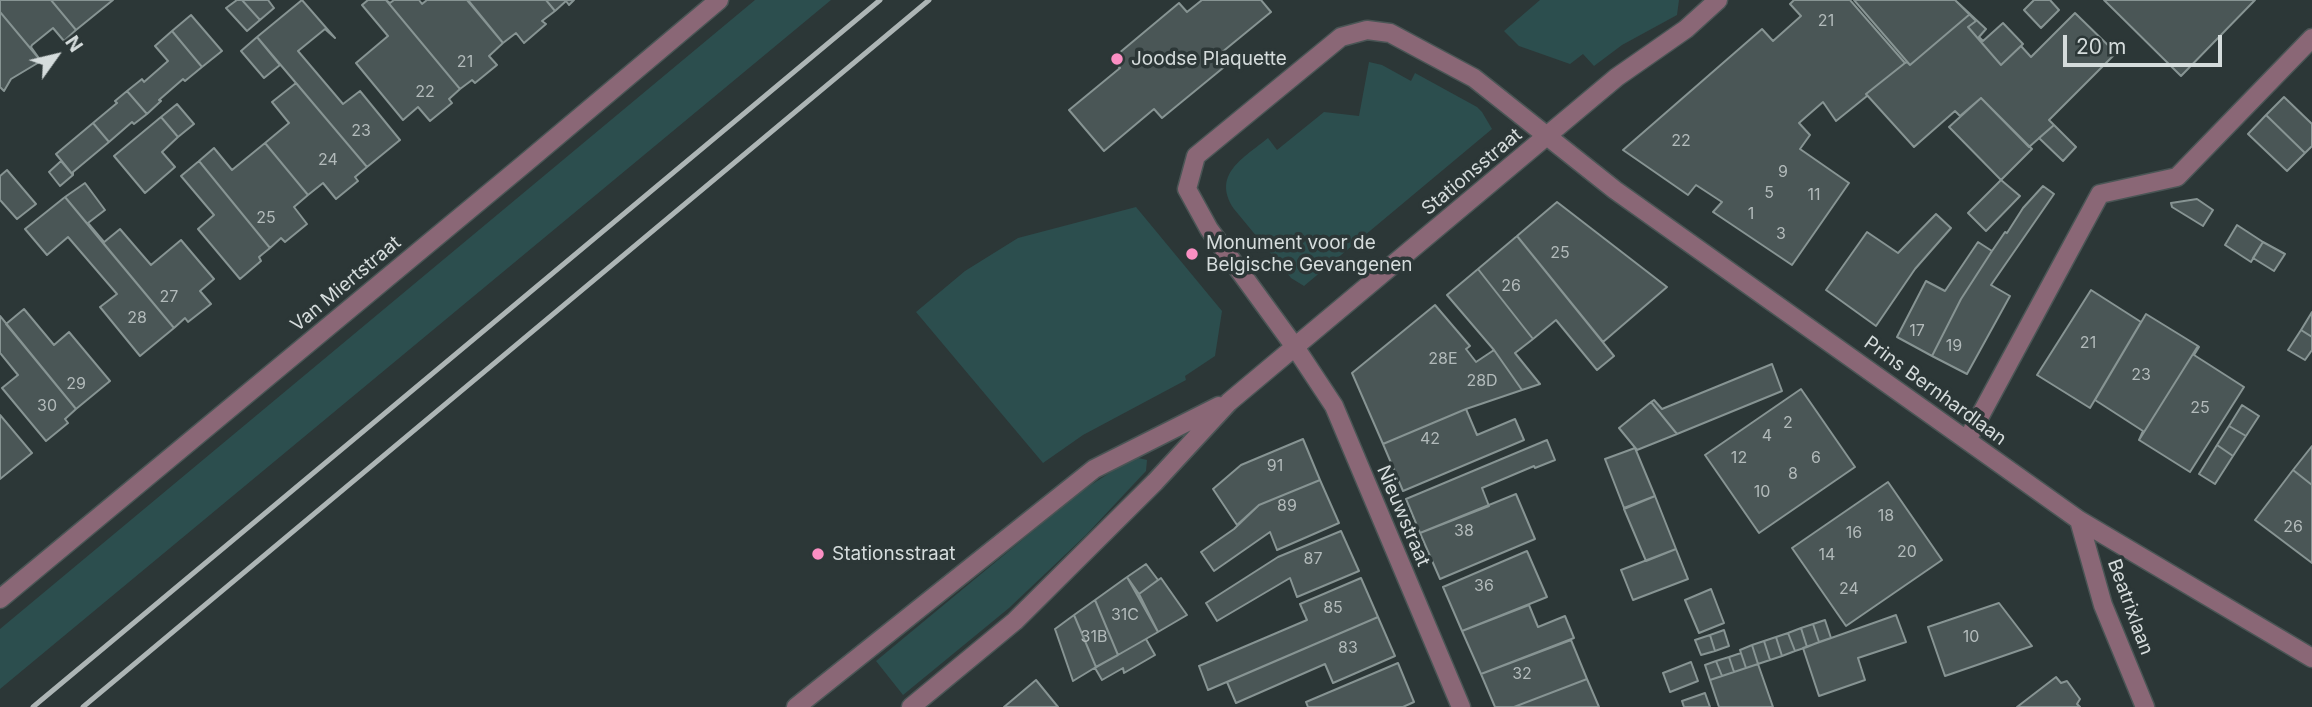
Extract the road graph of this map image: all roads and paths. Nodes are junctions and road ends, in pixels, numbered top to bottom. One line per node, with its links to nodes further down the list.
1 (719, 0): 9 (street, Van Miertstraat)
2 (1718, 0): 4 (street, Stationsstraat)
3 (2312, 38): 7 (street)
4 (1547, 136): 5 (street, Stationsstraat); 5 (street, Stationsstraat); 7 (street, Prins Bernhardlaan)
5 (1295, 347): 6 (street, Stationsstraat); 13 (street, Nieuwstraat)
6 (1229, 402): 11 (street, Stationsstraat); 12 (street, Stationsstraat)
7 (1968, 440): 8 (street, Prins Bernhardlaan)
8 (2079, 520): 10 (street, Prins Bernhardlaan); 14 (street, Beatrixlaan)
9 (0, 599)
10 (2312, 658)
11 (796, 707)
12 (911, 707)
13 (1461, 707)
14 (2145, 707)

